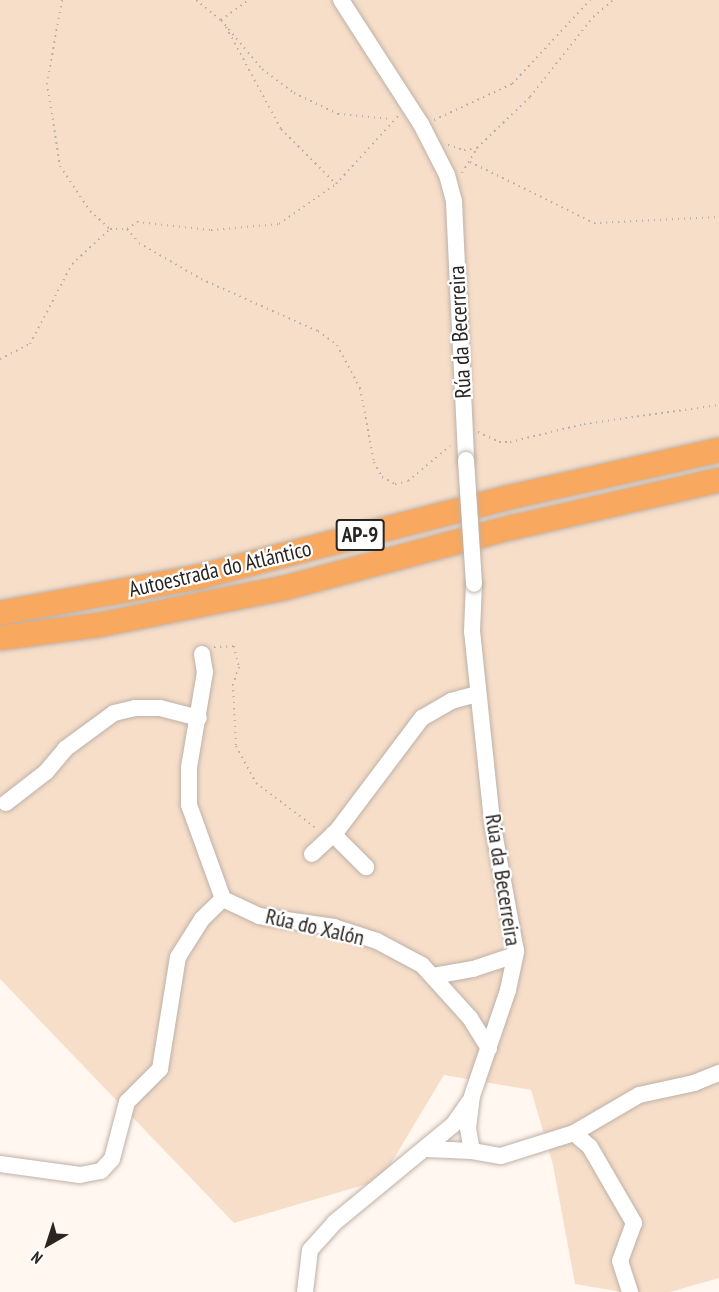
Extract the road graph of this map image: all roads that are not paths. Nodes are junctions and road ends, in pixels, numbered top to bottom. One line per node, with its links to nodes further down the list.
1 (341, 0): 7 (street, Rúa da Becerreira, bridge)
2 (719, 450): 4 (highway, Autoestrada do Atlántico / AP-9)
3 (719, 480): 5 (highway, Autoestrada do Atlántico / AP-9)
4 (0, 613)
5 (0, 638)
6 (202, 654): 8 (street)
7 (478, 694): 10 (street); 14 (street, Rúa da Becerreira)
8 (199, 718): 9 (street); 13 (street)
9 (6, 803)
10 (331, 836): 11 (street); 12 (street)
11 (312, 854)
12 (366, 867)
13 (223, 899): 15 (street, Rúa do Xalón); 22 (street)
14 (515, 955): 15 (street); 16 (street, Rúa da Becerreira)
15 (433, 976): 16 (street, Rúa do Xalón)
16 (489, 1048): 18 (street, Rúa da Becerreira)
17 (719, 1073): 19 (street)
18 (472, 1096): 20 (street, Rúa da Becerreira); 21 (street, Rúa da Becerreira)
19 (574, 1133): 21 (street); 24 (street)
20 (427, 1149): 21 (street); 23 (street, Rúa da Becerreira)
21 (472, 1150)
22 (0, 1164)
23 (305, 1292)
24 (630, 1292)

